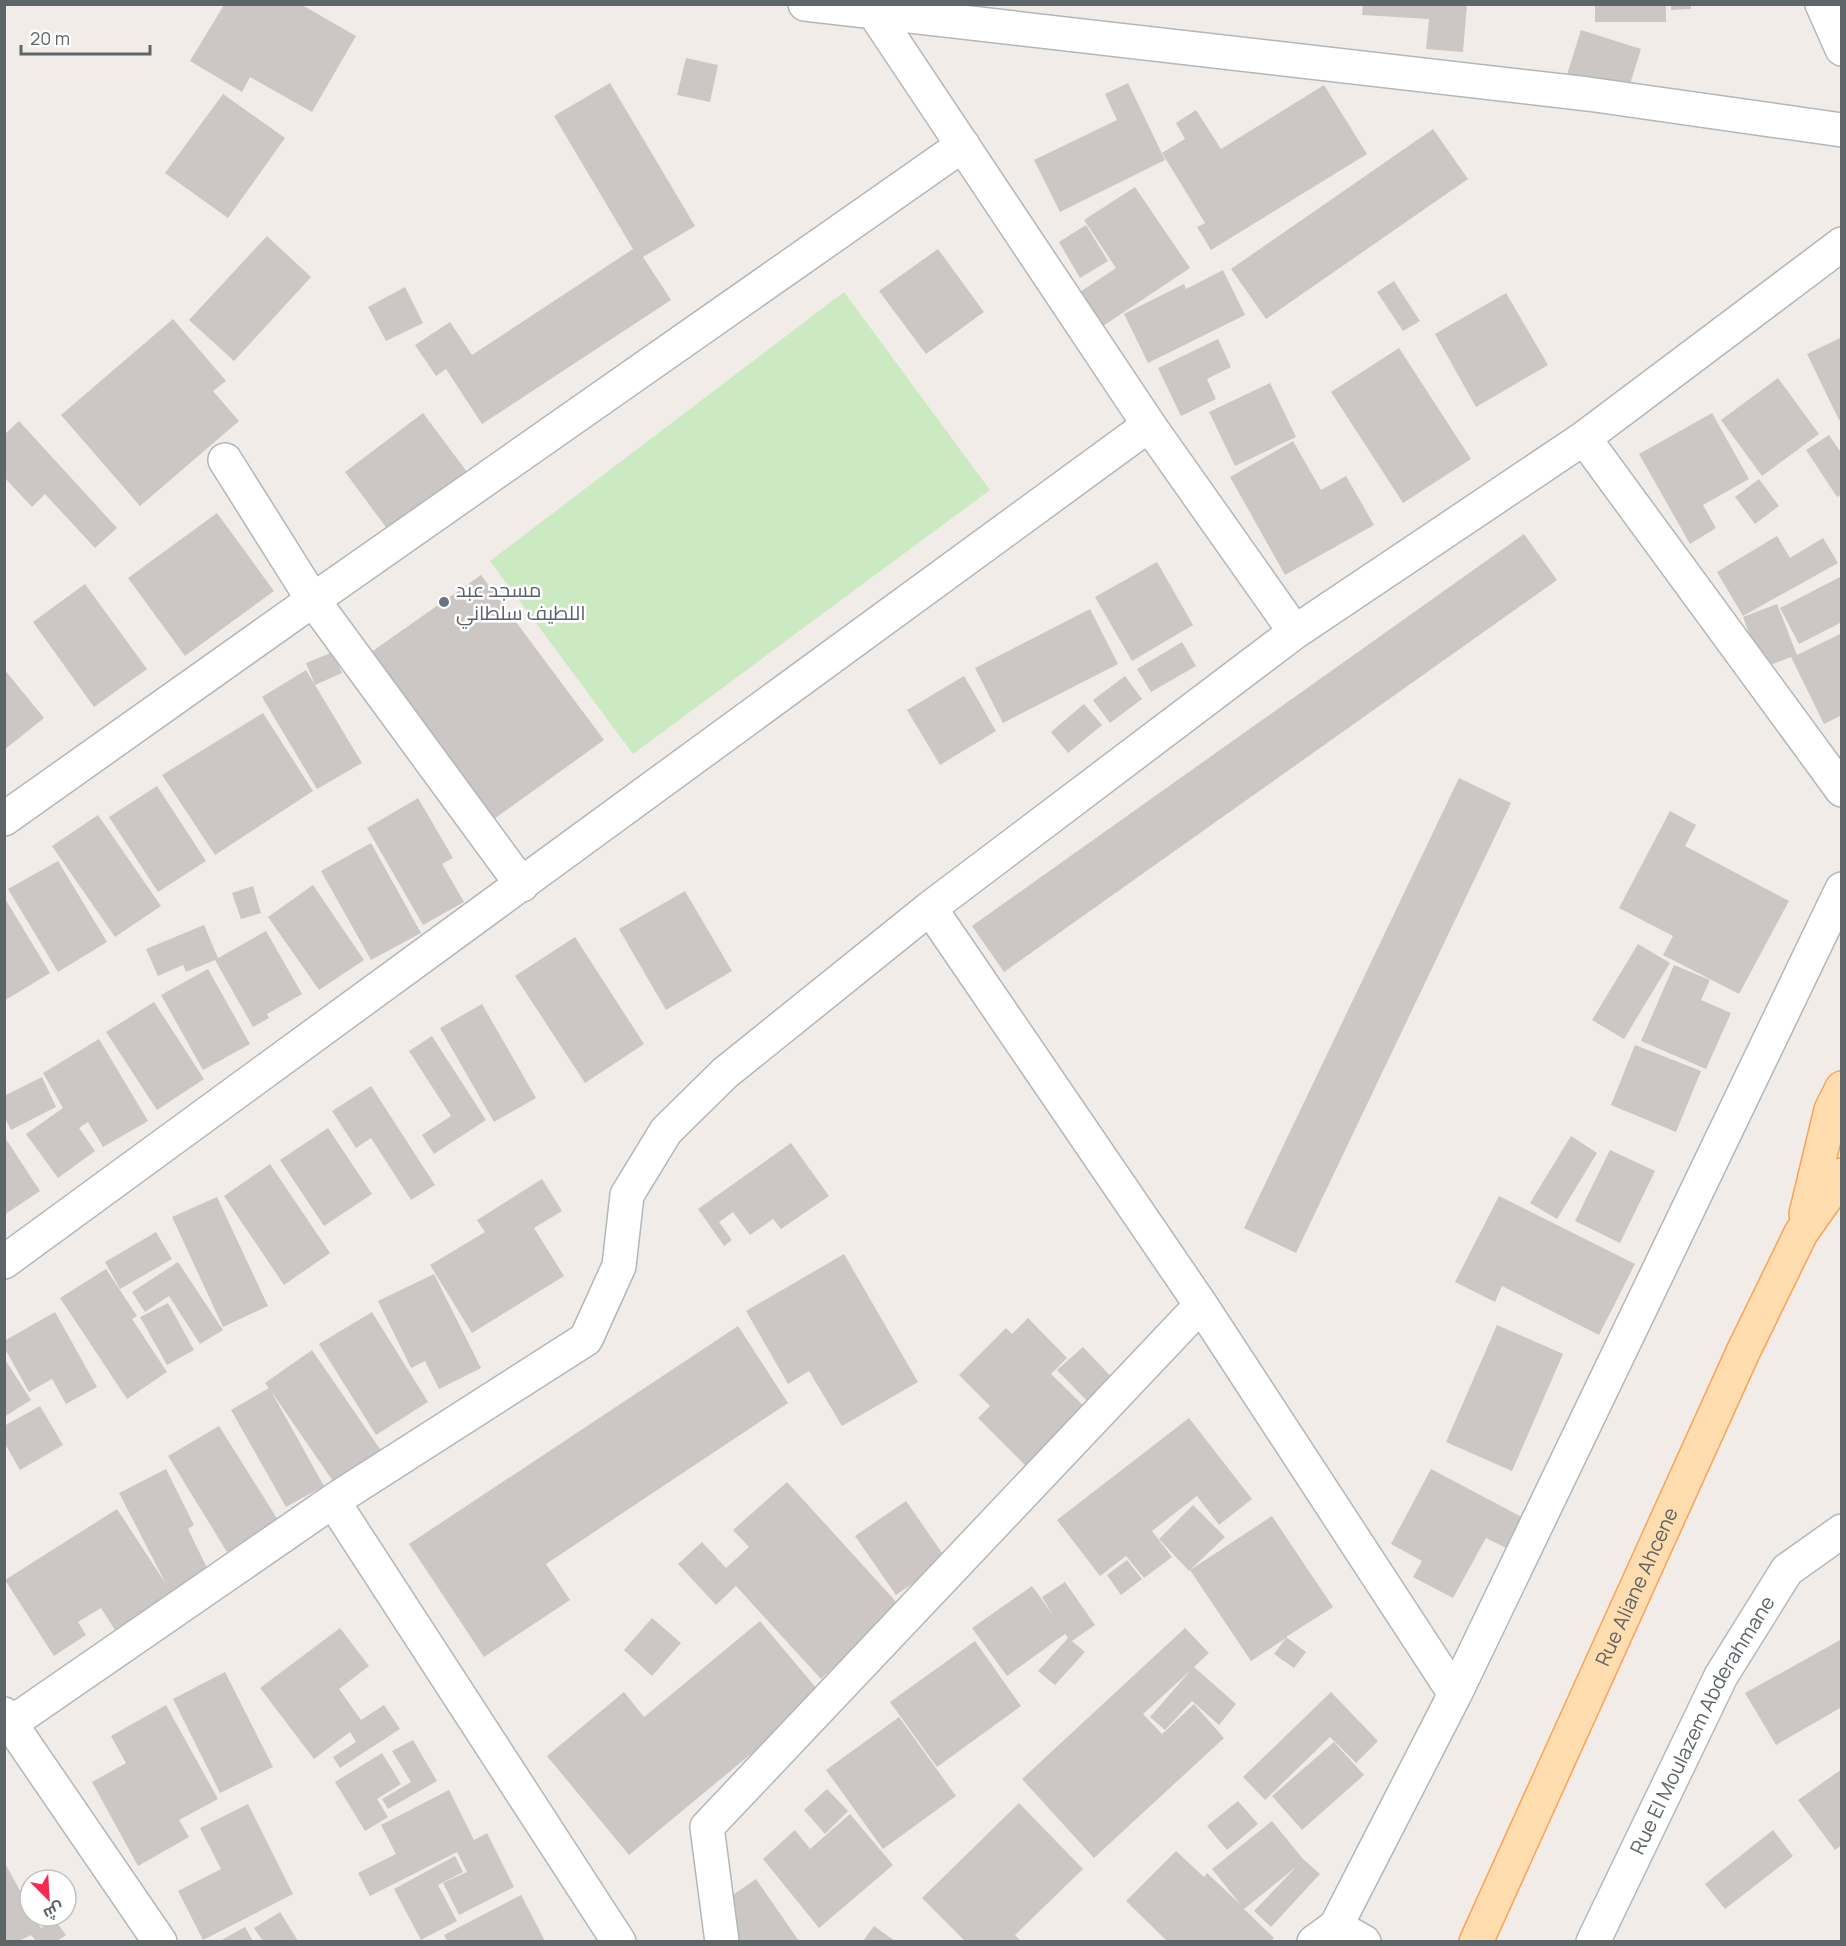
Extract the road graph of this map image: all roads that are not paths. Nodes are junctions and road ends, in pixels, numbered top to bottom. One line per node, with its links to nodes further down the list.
1 (805, 4): 3 (street)
2 (1822, 4): 4 (street)
3 (873, 12): 5 (street); 6 (street)
4 (1842, 49)
5 (1842, 130)
6 (963, 146): 8 (street); 11 (street)
7 (1842, 244): 9 (street)
8 (1149, 424): 12 (street); 15 (street)
9 (1584, 438): 12 (street); 13 (street)
10 (225, 460): 11 (street)
11 (313, 600): 14 (street); 15 (street)
12 (1295, 632): 17 (street)
13 (1842, 790)
14 (4, 819)
15 (522, 885): 21 (street)
16 (1842, 889): 25 (street)
17 (930, 908): 22 (street); 23 (street)
18 (1842, 1088): 20 (main road, Rue Aliane Ahcene)
19 (1842, 1175): 20 (main road, Rue Aliane Ahcene)
20 (1801, 1233): 32 (main road, Rue Aliane Ahcene)
21 (4, 1262)
22 (1200, 1305): 25 (street); 30 (street)
23 (333, 1501): 26 (street); 29 (street)
24 (1842, 1531): 33 (street, Rue El Moulazem Abderahmane)
25 (1455, 1694): 27 (street)
26 (7, 1722): 28 (street)
27 (1325, 1934): 31 (street)
28 (160, 1941)
29 (619, 1941)
30 (722, 1941)
31 (1364, 1941)
32 (1476, 1941)
33 (1593, 1941)

